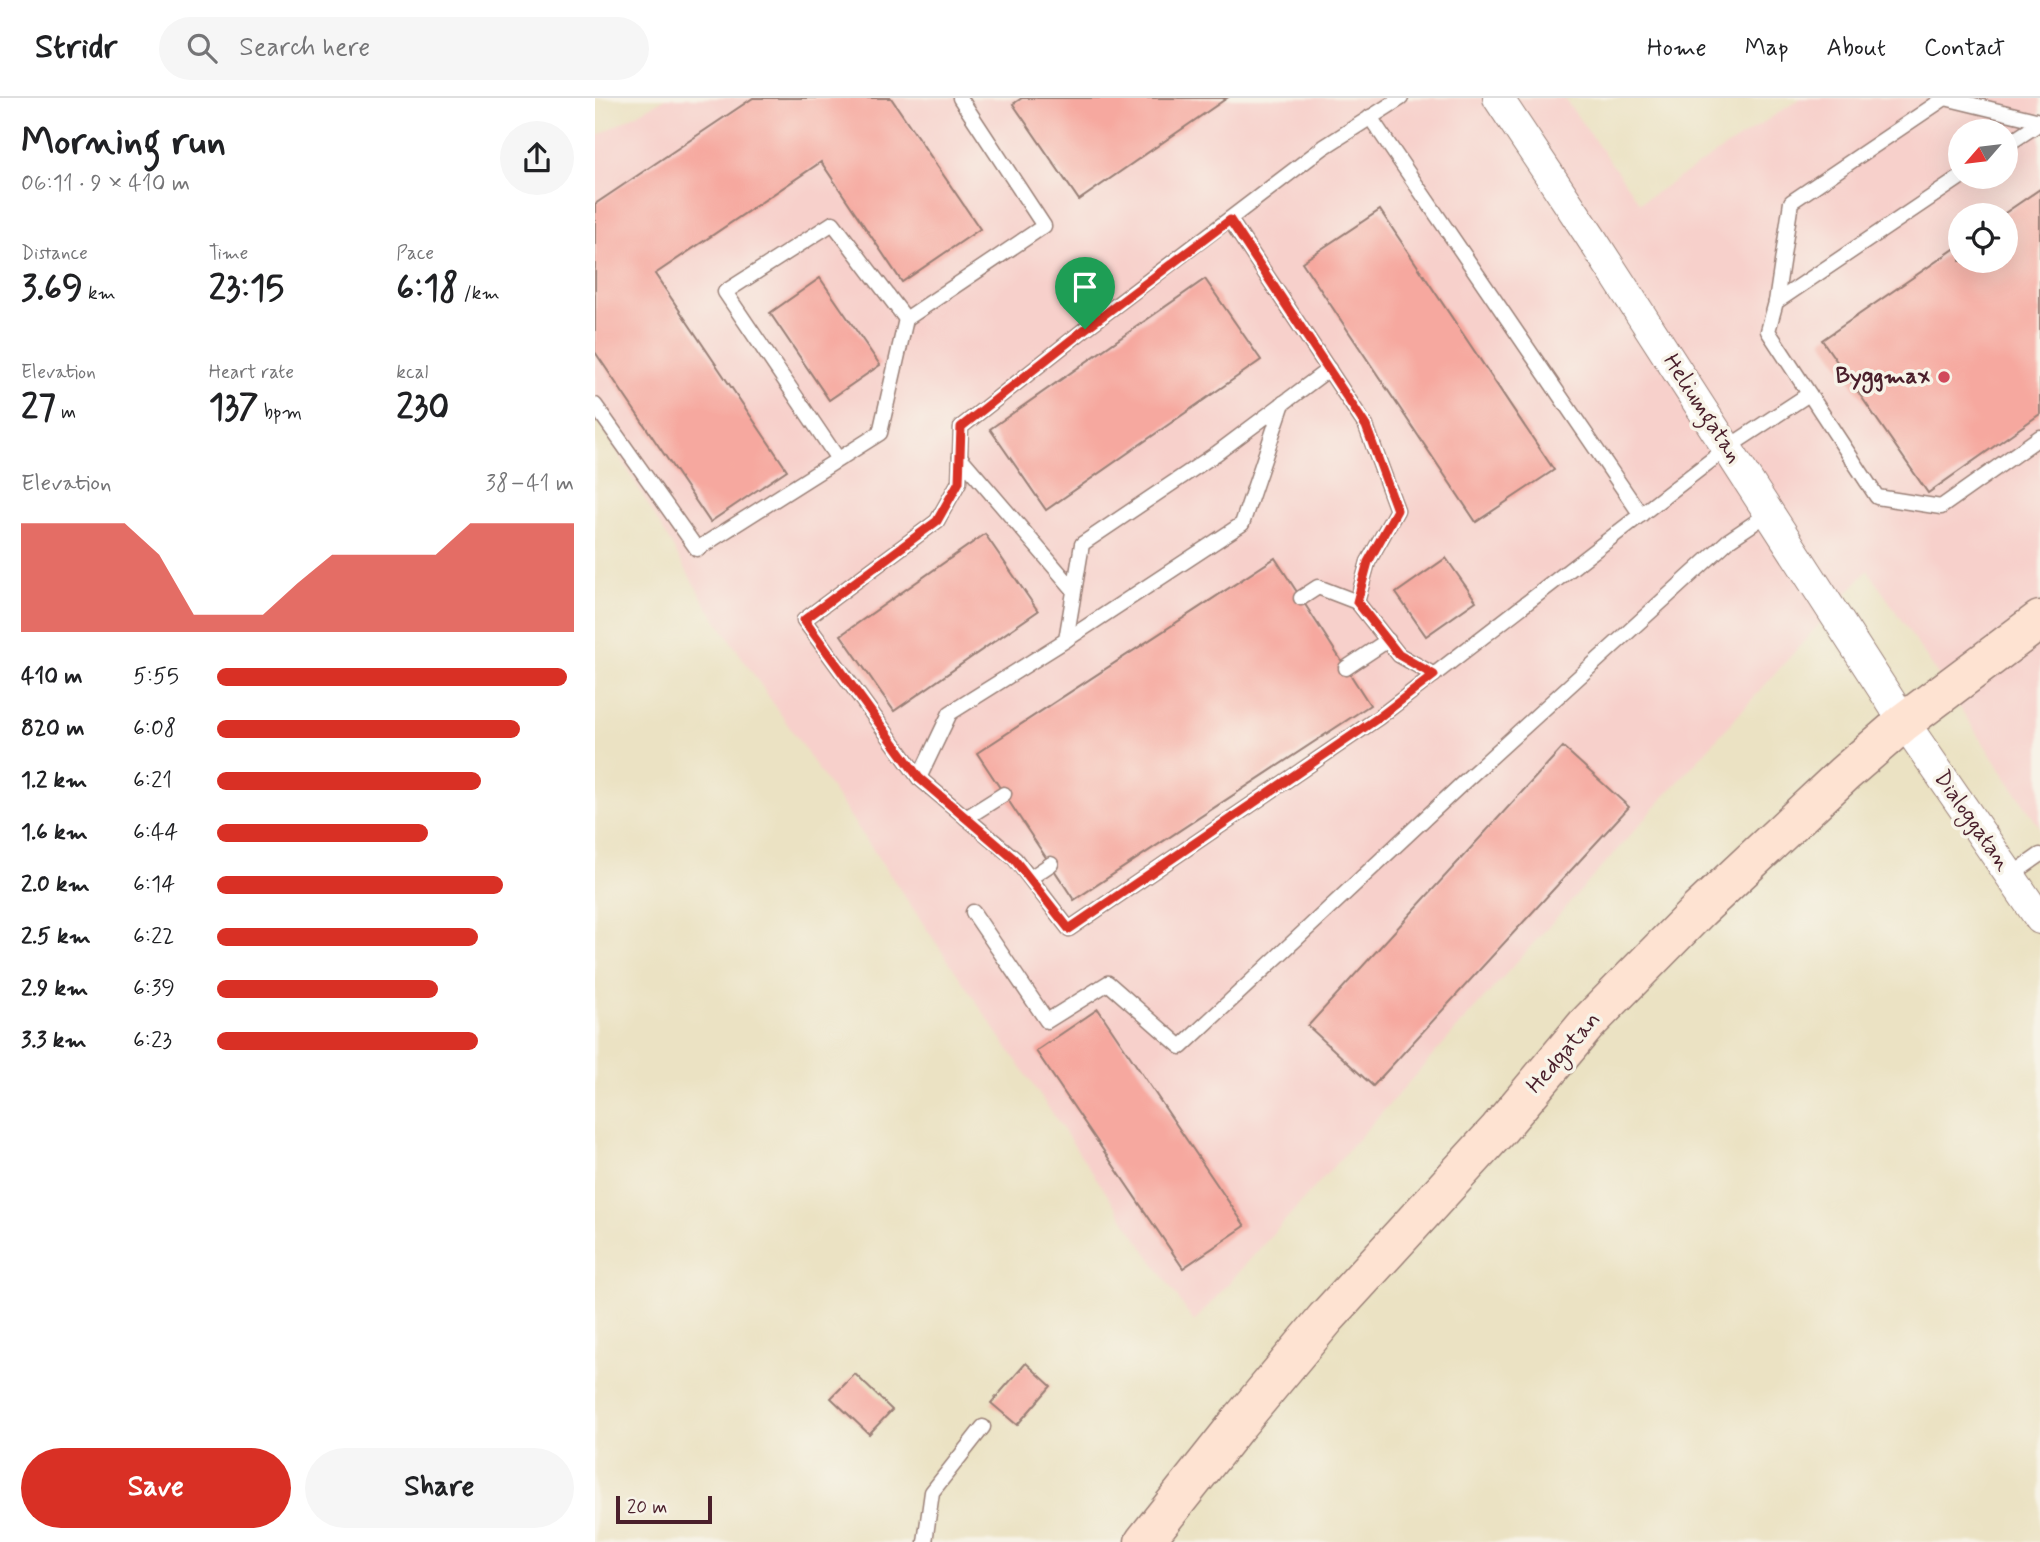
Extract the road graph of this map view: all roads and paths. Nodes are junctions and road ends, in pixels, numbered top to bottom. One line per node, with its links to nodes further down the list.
1 (960, 98): 11 (lane)
2 (1401, 98): 5 (lane)
3 (1499, 98): 17 (street, Heliumgatan)
4 (1945, 98): 6 (lane); 10 (lane)
5 (1370, 117): 9 (lane); 21 (lane)
6 (2040, 122): 7 (lane)
7 (2018, 137)
8 (1948, 186): 10 (lane)
9 (1230, 220): 12 (lane); 18 (lane)
10 (1776, 302): 13 (lane)
11 (906, 319): 19 (lane); 19 (lane)
12 (1329, 369): 14 (lane); 24 (lane)
13 (1809, 394): 16 (lane); 17 (lane)
14 (1283, 403): 22 (lane); 26 (lane)
15 (595, 405): 19 (lane)
16 (2040, 437)
17 (1727, 448): 20 (street, Heliumgatan); 21 (lane)
18 (960, 457): 22 (lane); 31 (lane)
19 (838, 459)
20 (1769, 513): 30 (street, Heliumgatan); 38 (lane)
21 (1641, 514): 29 (lane)
22 (1074, 590): 26 (lane)
23 (1301, 598): 24 (lane)
24 (1357, 602): 27 (lane)
25 (2040, 620): 30 (street, Hedgatan)
26 (1066, 640): 31 (lane)
27 (1388, 640): 28 (lane); 29 (lane)
28 (1346, 668)
29 (1434, 675): 37 (lane)
30 (1903, 722): 36 (street, Dialoggatan); 42 (street, Hedgatan)
31 (919, 778): 33 (lane)
32 (1004, 794): 33 (lane)
33 (966, 818): 37 (lane)
34 (2040, 855): 36 (lane)
35 (1051, 864): 37 (lane)
36 (2010, 876): 39 (street, Dialoggatan)
37 (1030, 878)
38 (973, 912)
39 (2040, 919)
40 (983, 1427): 41 (lane)
41 (925, 1542)
42 (1145, 1542)

